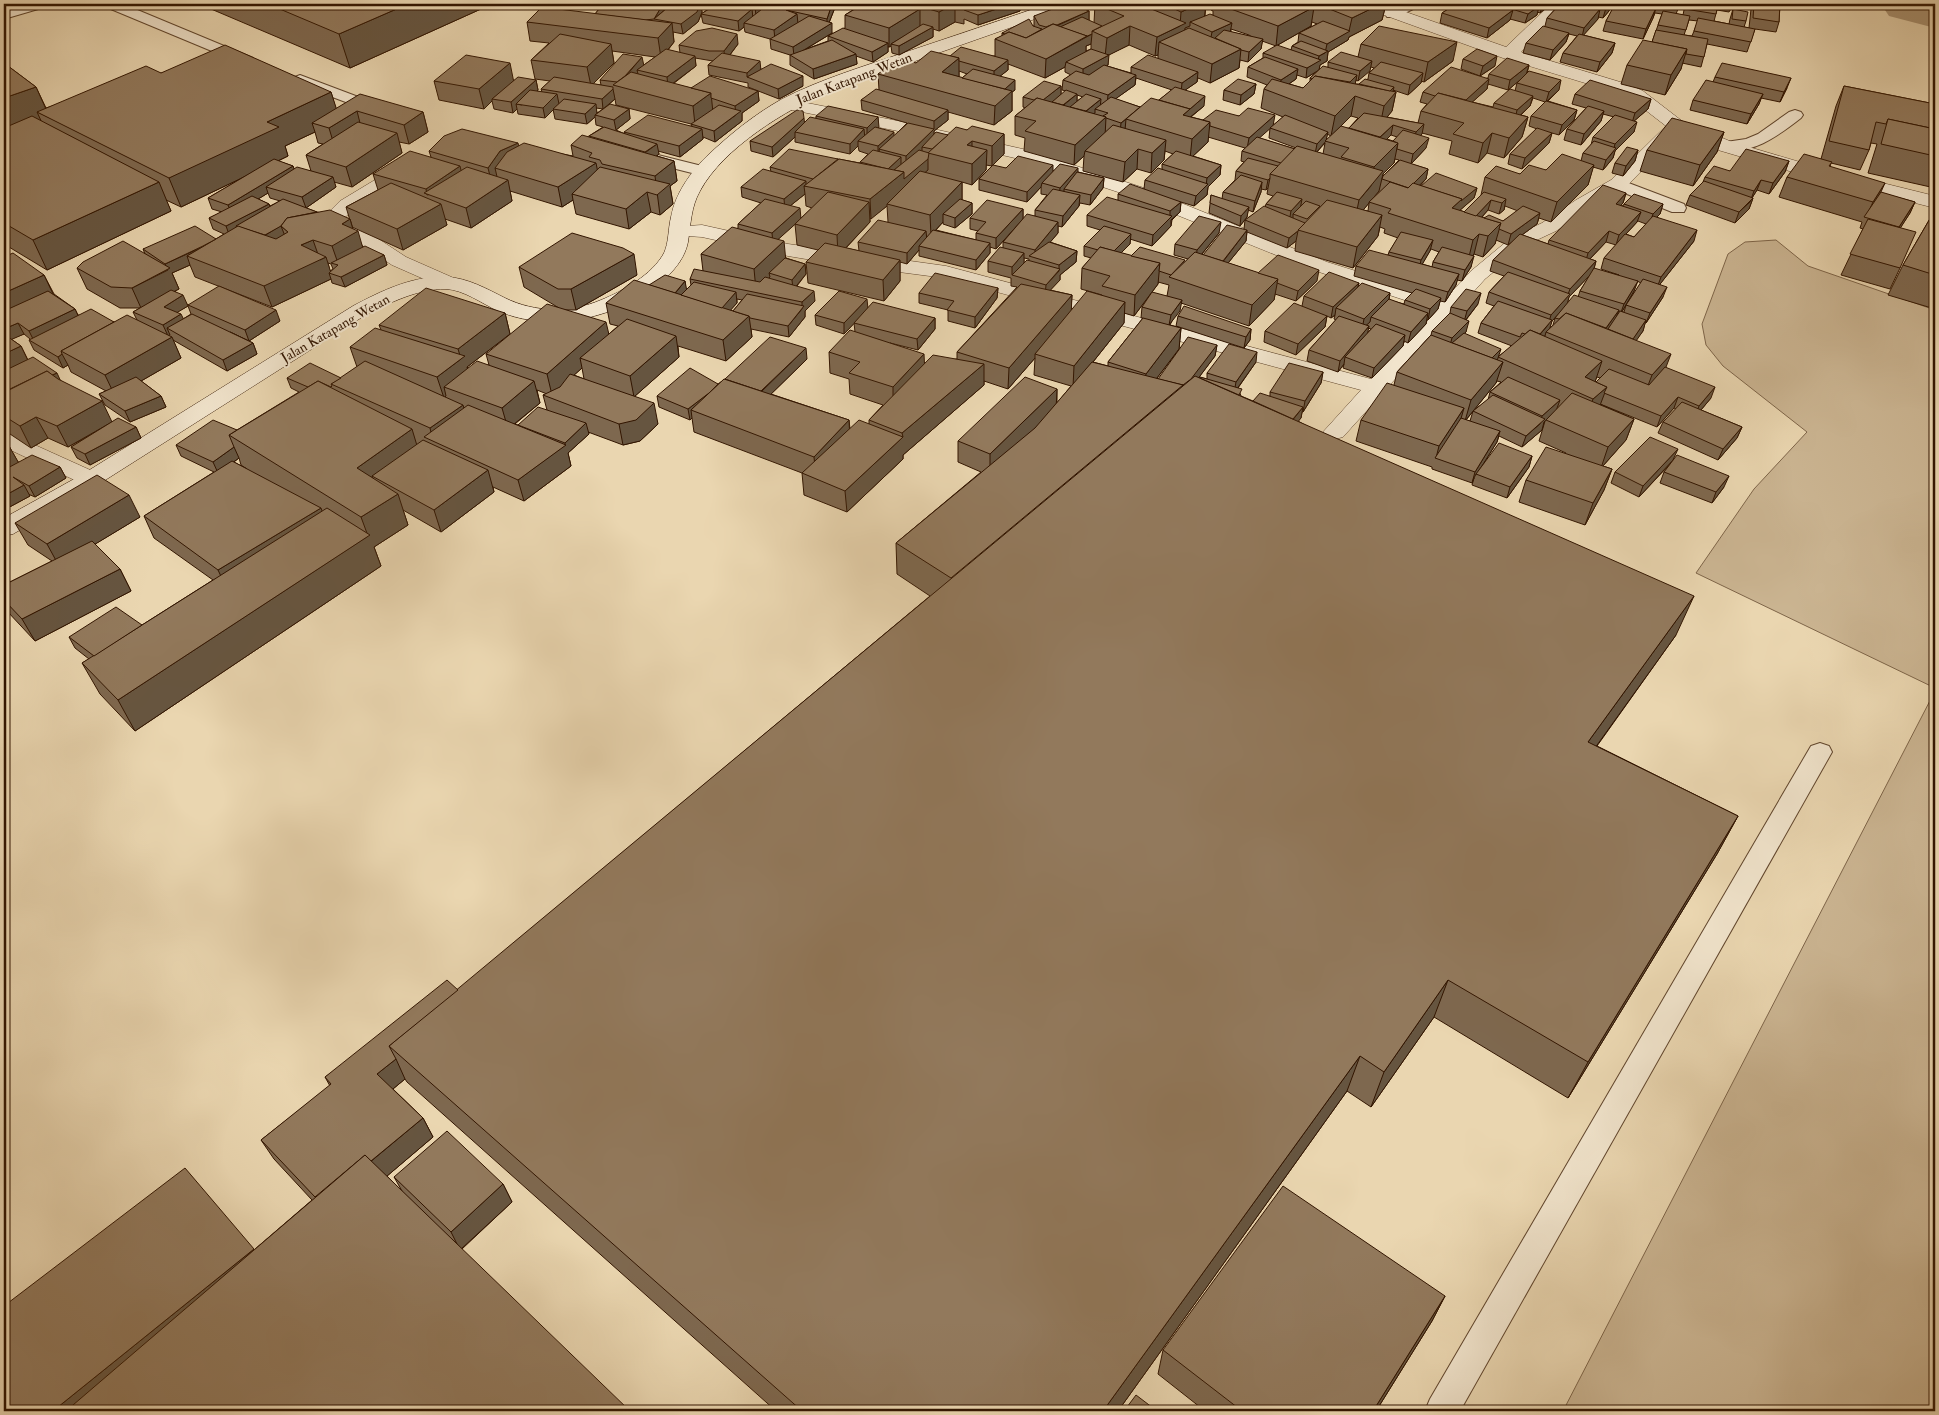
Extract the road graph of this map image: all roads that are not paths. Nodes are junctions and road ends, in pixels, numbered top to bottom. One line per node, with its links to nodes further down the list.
1 (40, 4): 7 (lane)
2 (111, 4): 10 (lane)
3 (1063, 4): 15 (street, Jalan Katapang Wetan)
4 (1368, 4): 8 (street)
5 (1412, 4): 8 (lane)
6 (1560, 4): 9 (street)
7 (4, 14)
8 (1392, 14): 9 (street)
9 (1508, 54): 17 (street)
10 (239, 58): 11 (lane); 12 (lane)
11 (221, 65)
12 (266, 68)
13 (284, 74): 14 (lane)
14 (364, 104)
15 (787, 104): 20 (street, Jalan Katapang Wetan); 27 (street)
16 (1795, 115): 18 (lane)
17 (1676, 124): 18 (street); 22 (street)
18 (1725, 146): 23 (street)
19 (658, 160): 20 (lane)
20 (704, 171): 25 (street, Jalan Katapang Wetan)
21 (400, 174): 26 (street)
22 (1618, 184): 24 (lane); 27 (street)
23 (1935, 202)
24 (1678, 208)
25 (679, 231): 26 (street, Jalan Katapang Wetan); 28 (street)
26 (449, 283): 31 (street, Jalan Katapang Wetan)
27 (1448, 307): 28 (street)
28 (1375, 387): 29 (street)
29 (1335, 432)
30 (4, 438): 31 (street)
31 (91, 478): 32 (street, Jalan Katapang Wetan)
32 (4, 528)
33 (1820, 752): 34 (lane)
34 (1442, 1411)

